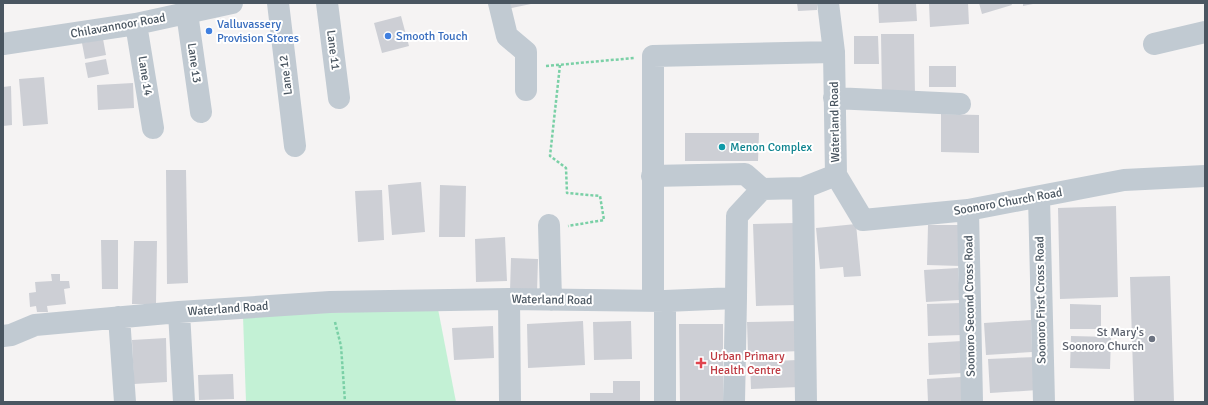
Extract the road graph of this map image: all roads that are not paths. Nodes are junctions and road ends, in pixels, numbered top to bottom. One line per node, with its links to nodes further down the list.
1 (232, 3): 6 (street, Chilavannoor Road)
2 (278, 3): 18 (street, Lane 12)
3 (327, 3): 13 (street, Lane 11)
4 (499, 3): 12 (street)
5 (828, 3): 11 (street, Waterland Road)
6 (187, 13): 7 (street, Chilavannoor Road); 16 (street, Lane 13)
7 (136, 24): 9 (street, Chilavannoor Road); 17 (street, Lane 14)
8 (1205, 32): 10 (street)
9 (3, 44)
10 (1154, 44)
11 (834, 52): 14 (street, Waterland Road); 20 (street)
12 (526, 90)
13 (338, 98)
14 (834, 98): 15 (street); 19 (street, Waterland Road)
15 (960, 104)
16 (201, 112)
17 (153, 128)
18 (295, 146)
19 (836, 175): 22 (street, Waterland Road); 25 (street, Soonoro Church Road)
20 (652, 176): 23 (street); 31 (street)
21 (1205, 176): 24 (street, Soonoro Church Road)
22 (803, 188): 23 (street, Waterland Road); 40 (street)
23 (762, 189): 28 (street)
24 (1039, 197): 25 (street, Soonoro Church Road); 42 (street, Soonoro First Cross Road)
25 (968, 210): 41 (street, Soonoro Second Cross Road)
26 (555, 226): 30 (street)
27 (542, 254): 30 (street)
28 (736, 298): 31 (street, Waterland Road); 39 (street)
29 (509, 299): 30 (street, Waterland Road); 32 (street, Waterland Road); 37 (street)
30 (547, 300): 31 (street, Waterland Road)
31 (659, 301): 38 (street)
32 (179, 312): 33 (street, Waterland Road); 36 (street)
33 (119, 317): 34 (street, Waterland Road); 35 (street)
34 (3, 336)
35 (124, 402)
36 (184, 402)
37 (510, 402)
38 (664, 402)
39 (734, 402)
40 (806, 402)
41 (972, 402)
42 (1044, 402)

